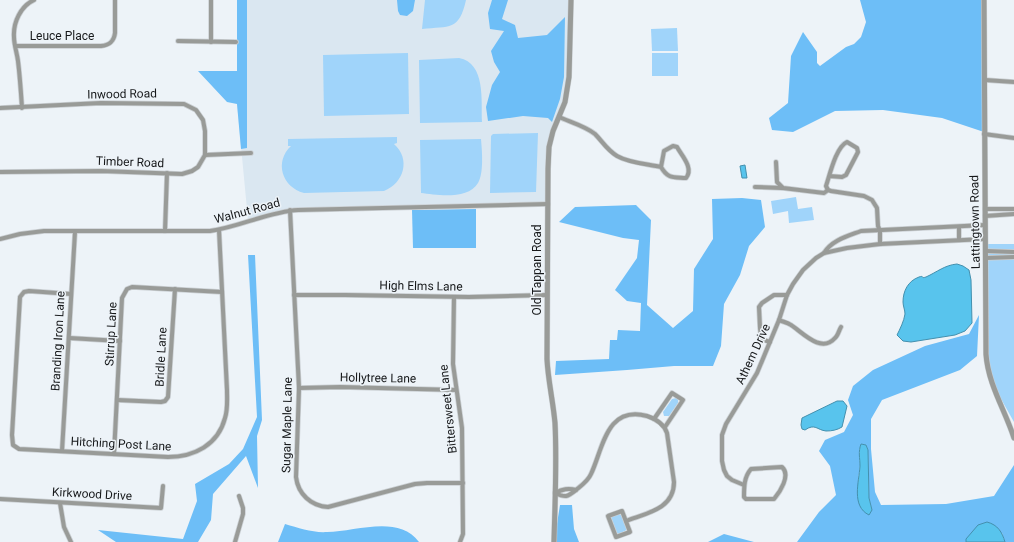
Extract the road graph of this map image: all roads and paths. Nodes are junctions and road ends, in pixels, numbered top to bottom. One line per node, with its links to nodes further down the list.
1 (34, 0): 9 (street)
2 (115, 0): 9 (street, Leuce Place)
3 (211, 0): 7 (street)
4 (570, 0): 14 (street, Old Tappan Road)
5 (984, 0): 10 (street, Lattingtown Road)
6 (178, 41): 7 (street)
7 (211, 42): 8 (street)
8 (236, 42)
9 (16, 46): 13 (street)
10 (985, 80): 11 (street); 15 (street, Lattingtown Road)
11 (1014, 82)
12 (0, 108): 13 (street, Inwood Road)
13 (22, 108): 18 (street, Inwood Road)
14 (559, 117): 20 (street); 27 (street, Old Tappan Road)
15 (984, 134): 16 (street); 28 (street, Lattingtown Road)
16 (1014, 138)
17 (251, 153): 18 (street)
18 (206, 155): 22 (street, Timber Road)
19 (776, 162): 25 (street)
20 (661, 166): 20 (street)
21 (0, 172): 22 (street, Timber Road)
22 (167, 173): 37 (street)
23 (829, 176): 23 (street); 26 (street)
24 (756, 187): 25 (street)
25 (783, 188): 26 (street)
26 (828, 190): 36 (street)
27 (548, 204): 30 (street, Walnut Road); 52 (street, Old Tappan Road)
28 (985, 209): 29 (street); 32 (street, Lattingtown Road)
29 (1014, 209)
30 (290, 210): 35 (street, Walnut Road); 51 (street, Sugar Maple Lane)
31 (1014, 214): 32 (street)
32 (985, 216): 33 (street, Lattingtown Road)
33 (985, 225): 34 (street, Athem Drive); 39 (street, Lattingtown Road)
34 (959, 226): 36 (street, Athem Drive); 41 (street)
35 (218, 230): 37 (street, Walnut Road); 49 (street, Hitching Post Lane)
36 (880, 230): 42 (street); 45 (street, Athem Drive)
37 (165, 231): 38 (street, Walnut Road)
38 (75, 232): 40 (street, Walnut Road); 50 (street, Branding Iron Lane)
39 (985, 238): 41 (street, Athem Drive); 43 (street, Lattingtown Road)
40 (0, 239)
41 (959, 240): 42 (street, Athem Drive)
42 (880, 244): 45 (street, Athem Drive)
43 (986, 251): 44 (street); 47 (street, Lattingtown Road)
44 (1014, 252)
45 (824, 253): 53 (street, Athem Drive)
46 (1014, 257): 47 (street)
47 (986, 258): 65 (street, Lattingtown Road)
48 (174, 290): 49 (street, Stirrup Lane); 58 (street, Stirrup Lane); 62 (street, Bridle Lane)
49 (222, 292): 67 (street, Hitching Post Lane)
50 (71, 294): 57 (street, Branding Iron Lane); 66 (street, Hitching Post Lane)
51 (294, 295): 54 (street, High Elms Lane); 60 (street, Sugar Maple Lane)
52 (547, 295): 54 (street, High Elms Lane); 72 (street, Old Tappan Road)
53 (787, 295): 55 (street, Athem Drive); 59 (street)
54 (454, 297): 61 (street, Bittersweet Lane)
55 (779, 320): 56 (street); 59 (street, Athem Drive)
56 (841, 327)
57 (69, 338): 58 (street); 66 (street, Branding Iron Lane)
58 (120, 340): 62 (street, Stirrup Lane)
59 (770, 342): 69 (street, Athem Drive)
60 (299, 388): 61 (street, Hollytree Lane); 68 (street, Sugar Maple Lane)
61 (456, 390): 68 (street, Bittersweet Lane)
62 (117, 400): 67 (street, Stirrup Lane)
63 (654, 419): 64 (street); 64 (street); 71 (street)
64 (665, 427): 76 (street)
65 (1014, 438)
66 (62, 451): 67 (street, Hitching Post Lane)
67 (114, 454)
68 (463, 482): 79 (street, Bittersweet Lane)
69 (744, 485): 69 (street)
70 (163, 486): 75 (street, Kirkwood Drive)
71 (576, 490): 72 (street); 72 (street)
72 (555, 492): 80 (street, Old Tappan Road)
73 (239, 496): 78 (street)
74 (0, 499): 75 (street, Kirkwood Drive)
75 (60, 503): 77 (street)
76 (626, 521): 76 (street)
77 (71, 542)
78 (235, 542)
79 (460, 542)
80 (554, 542)

